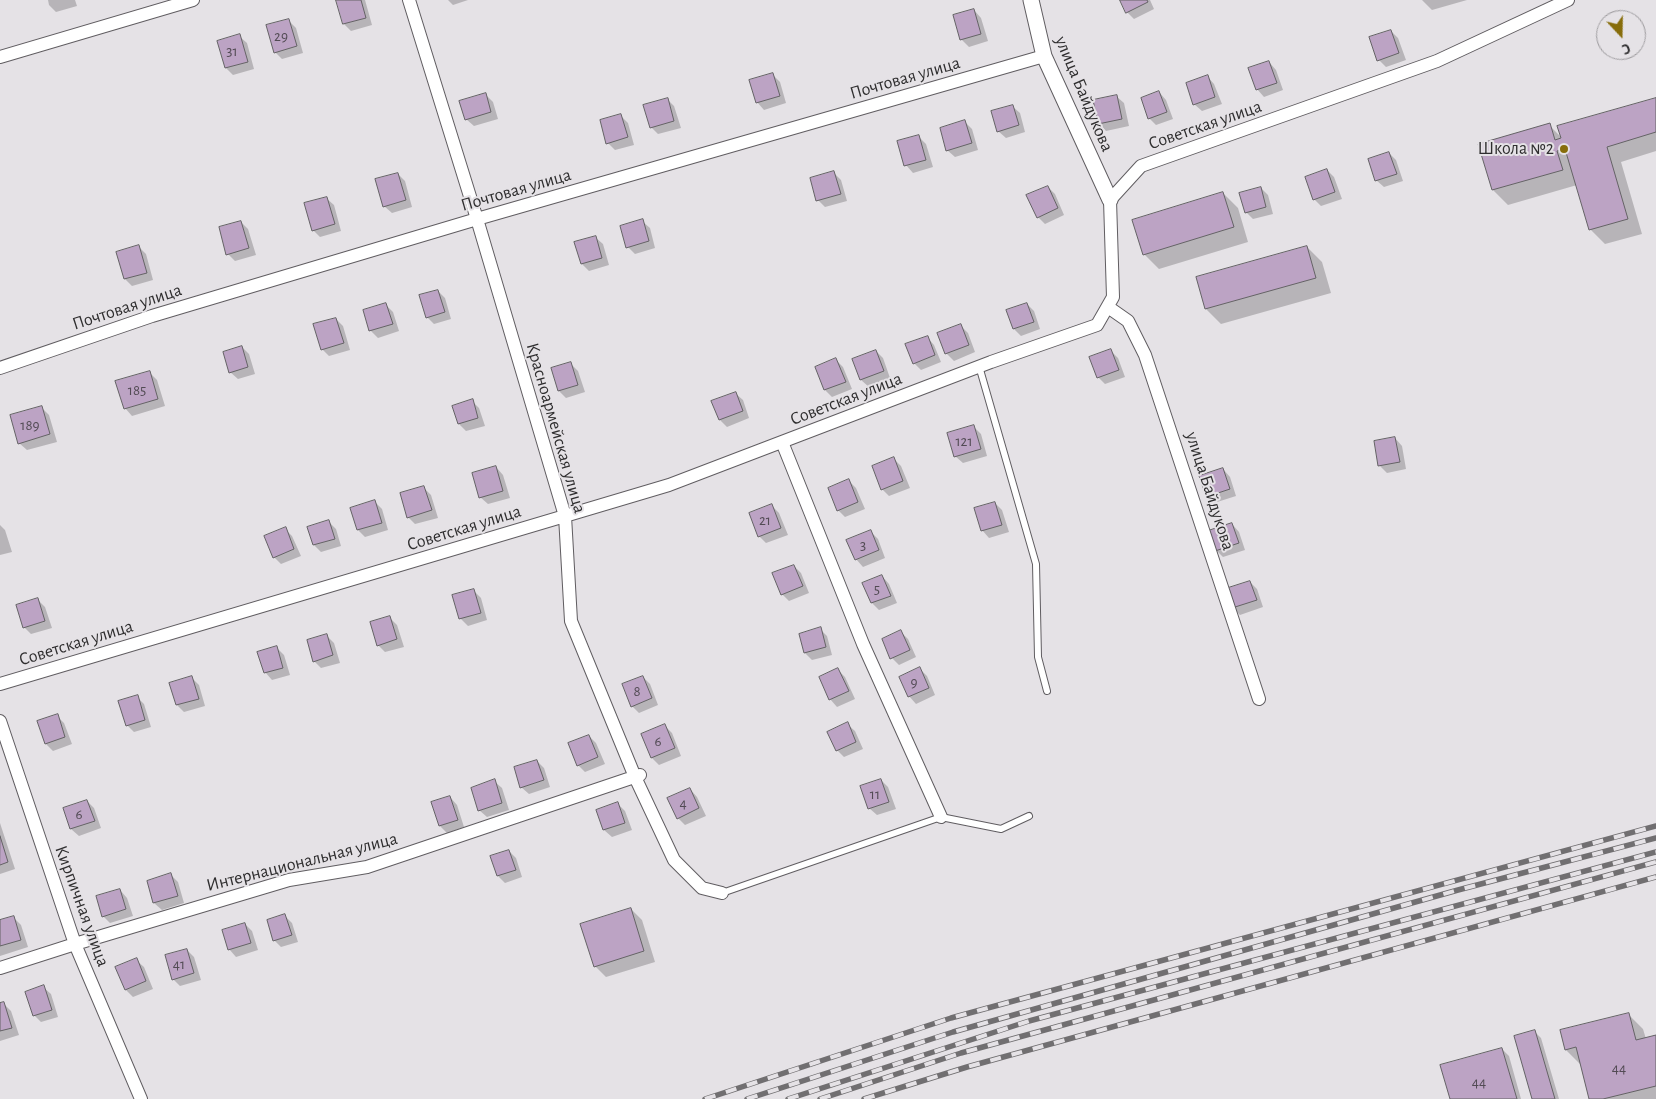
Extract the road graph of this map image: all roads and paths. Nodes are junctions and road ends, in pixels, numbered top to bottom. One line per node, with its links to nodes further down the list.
1 (193, 0): 6 (street)
2 (409, 0): 8 (street, Красноармейская улица)
3 (1031, 0): 5 (street, улица Байдукова)
4 (1568, 0): 7 (street, Советская улица)
5 (1044, 56): 7 (street, улица Байдукова); 8 (street, Почтовая улица)
6 (0, 57)
7 (1110, 200): 9 (street, Советская улица)
8 (477, 219): 11 (street, Почтовая улица); 13 (street, Красноармейская улица)
9 (1108, 306): 10 (street, Советская улица); 16 (street, улица Байдукова)
10 (979, 366): 12 (street, Советская улица); 15 (lane)
11 (0, 368)
12 (782, 442): 13 (street, Советская улица); 20 (street)
13 (565, 516): 14 (street, Советская улица); 18 (street, Красноармейская улица)
14 (0, 684)
15 (1047, 691)
16 (1259, 699)
17 (0, 721): 22 (street, Кирпичная улица)
18 (638, 776): 21 (street, Красноармейская улица); 22 (street, Интернациональная улица)
19 (1029, 816): 20 (lane)
20 (941, 817): 21 (lane)
21 (722, 893)
22 (75, 944): 23 (street, Интернациональная улица); 24 (street, Кирпичная улица)
23 (0, 968)
24 (141, 1099)

